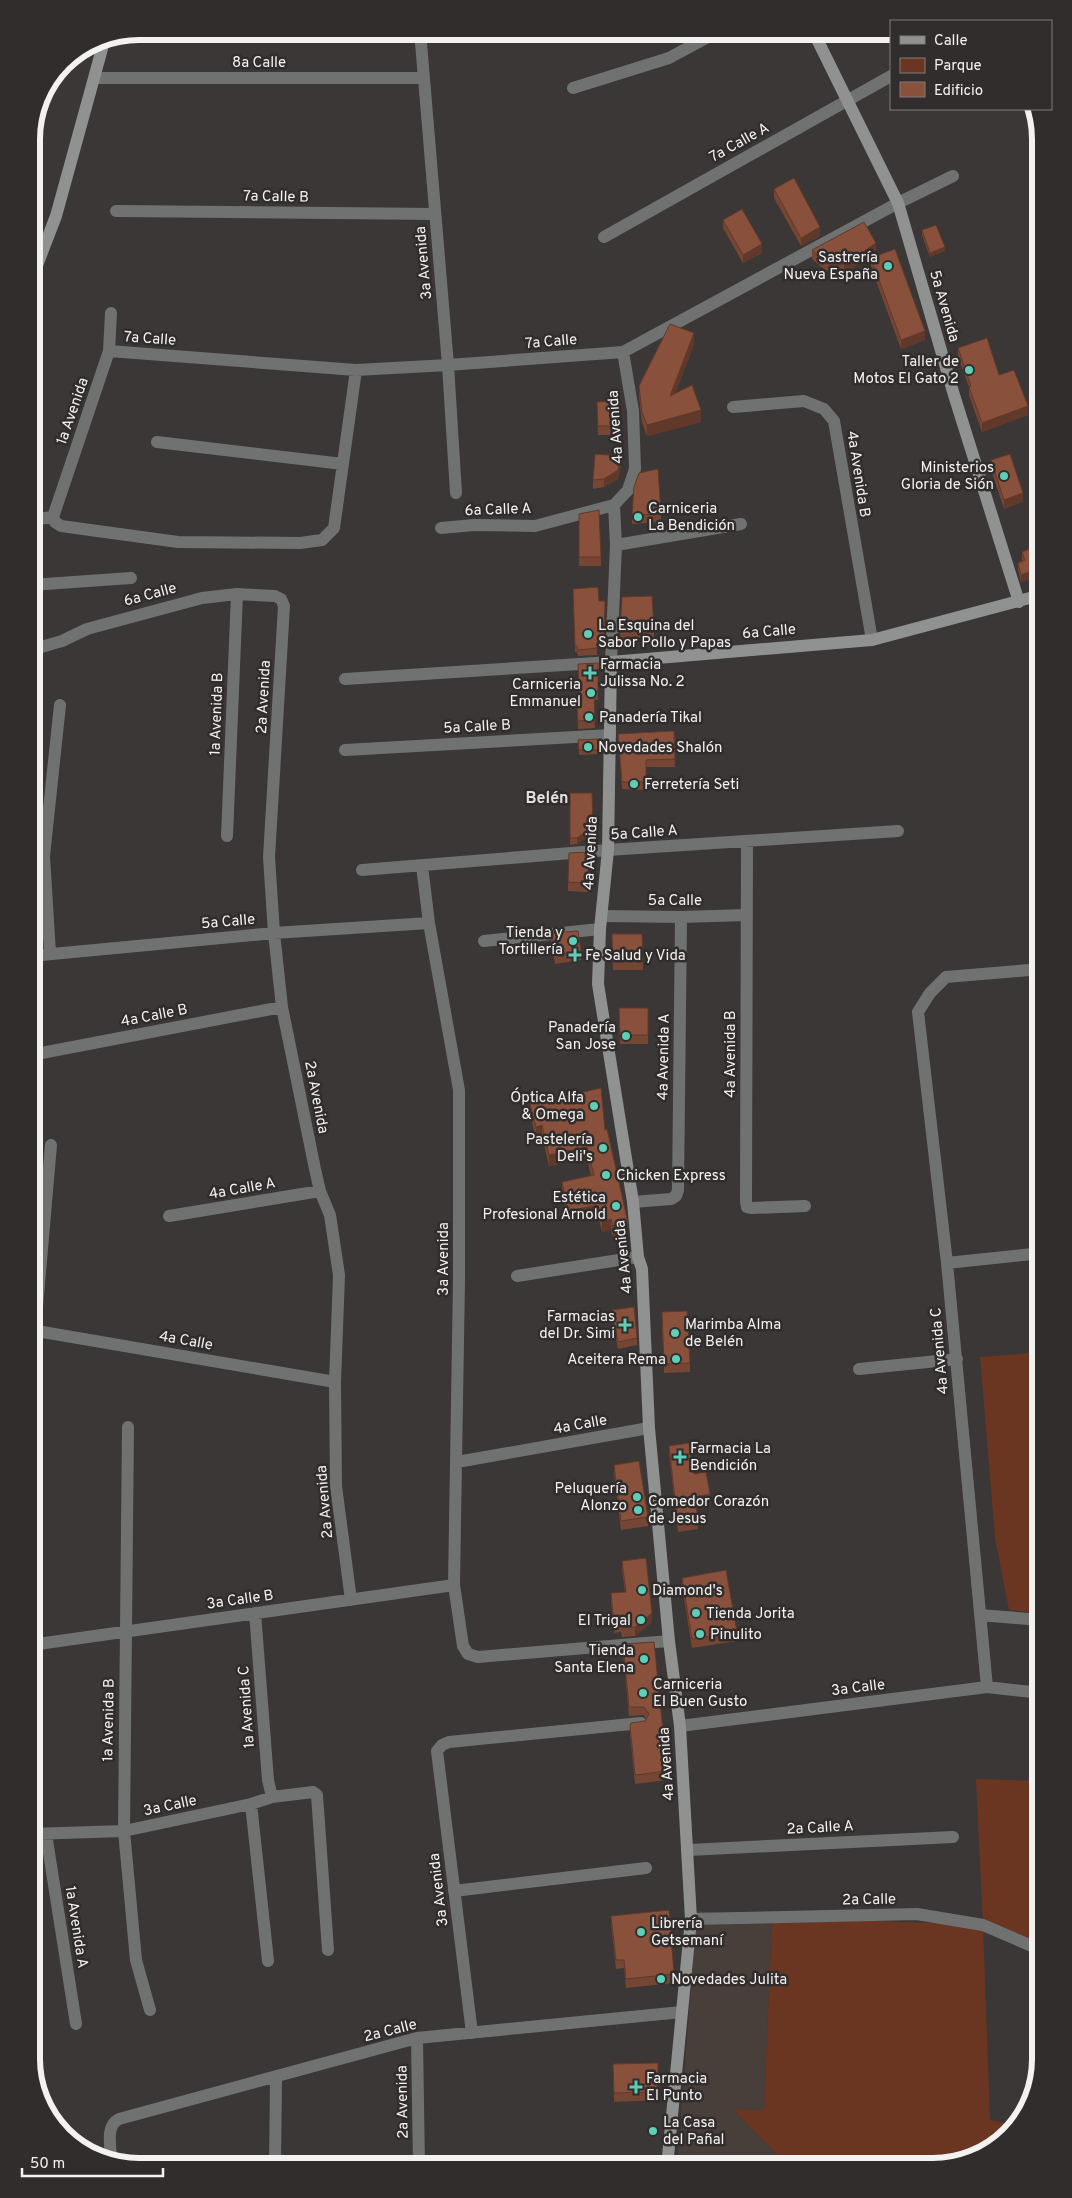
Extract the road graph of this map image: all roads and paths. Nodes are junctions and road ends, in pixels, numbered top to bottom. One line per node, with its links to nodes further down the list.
1 (421, 40): 7 (street, 3a Avenida)
2 (702, 40): 8 (street)
3 (817, 40): 9 (street, 5a Avenida)
4 (103, 47): 6 (street)
5 (890, 77): 9 (street, 7a Calle A)
6 (95, 78): 7 (street, 8a Calle); 15 (street)
7 (423, 78): 13 (street, 3a Avenida)
8 (573, 88)
9 (847, 100): 11 (street, 5a Avenida); 14 (street, 7a Calle A)
10 (953, 176): 11 (street, 7a Calle)
11 (898, 203): 18 (street, 7a Calle); 36 (street, 5a Avenida)
12 (116, 211): 13 (street, 7a Calle B)
13 (435, 214): 19 (street, 3a Avenida)
14 (604, 237)
15 (40, 259)
16 (111, 313): 17 (street, 1a Avenida)
17 (109, 351): 20 (street, 7a Calle); 26 (street, 1a Avenida)
18 (623, 352): 19 (street, 7a Calle); 25 (street, 4a Avenida)
19 (448, 366): 20 (street, 7a Calle); 24 (street, 3a Avenida)
20 (356, 370): 23 (street)
21 (733, 407): 37 (street, 4a Avenida B)
22 (156, 442): 23 (street)
23 (343, 464): 26 (street)
24 (456, 493)
25 (614, 505): 29 (street, 6a Calle A); 30 (street, 4a Avenida)
26 (53, 517): 27 (street)
27 (40, 519)
28 (741, 524): 30 (street)
29 (441, 528)
30 (616, 545): 39 (street, 4a Avenida)
31 (131, 578): 32 (street)
32 (40, 584)
33 (237, 594): 35 (street, 6a Calle); 38 (street, 6a Calle); 45 (street, 1a Avenida B)
34 (1032, 598): 36 (street, 6a Calle)
35 (281, 599): 55 (street, 2a Avenida)
36 (1019, 602): 37 (street, 6a Calle)
37 (872, 640): 39 (street, 6a Calle)
38 (40, 647)
39 (611, 662): 40 (street, 6a Calle); 42 (street, 4a Avenida)
40 (345, 679)
41 (60, 705): 57 (street)
42 (610, 735): 43 (street, 5a Calle B); 47 (street, 4a Avenida)
43 (345, 750)
44 (898, 831): 46 (street, 5a Calle A)
45 (227, 836)
46 (747, 841): 47 (street, 5a Calle A); 50 (street, 4a Avenida B)
47 (608, 850): 48 (street, 5a Calle A); 51 (street, 4a Avenida)
48 (422, 866): 49 (street, 5a Calle A); 53 (street, 3a Avenida)
49 (362, 870)
50 (747, 915): 52 (street, 5a Calle); 65 (street, 4a Avenida B)
51 (603, 916): 52 (street, 5a Calle); 54 (street, 4a Avenida)
52 (681, 917): 64 (street, 4a Avenida A)
53 (429, 923): 55 (street, 5a Calle); 78 (street, 3a Avenida)
54 (600, 930): 56 (street); 64 (street, 4a Avenida)
55 (274, 933): 57 (street, 5a Calle); 60 (street, 2a Avenida)
56 (484, 941)
57 (50, 953): 58 (street, 5a Calle)
58 (40, 955)
59 (1032, 970): 70 (street, 4a Avenida C)
60 (282, 1007): 61 (street, 4a Calle B); 63 (street, 2a Avenida)
61 (40, 1053)
62 (51, 1145): 69 (street)
63 (320, 1191): 66 (street, 4a Calle A); 75 (street, 2a Avenida)
64 (634, 1202): 68 (street, 4a Avenida)
65 (805, 1206)
66 (169, 1216)
67 (1032, 1254): 70 (street)
68 (638, 1256): 71 (street); 77 (street, 4a Avenida)
69 (40, 1258)
70 (947, 1263): 73 (street, 4a Avenida C)
71 (517, 1276)
72 (40, 1331): 75 (street, 4a Calle)
73 (957, 1359): 74 (street); 82 (street, 4a Avenida C)
74 (859, 1369)
75 (335, 1382): 80 (street, 2a Avenida)
76 (128, 1427): 84 (street, 1a Avenida B)
77 (649, 1428): 78 (street, 4a Calle); 85 (street, 4a Avenida)
78 (457, 1462): 79 (street, 3a Avenida)
79 (454, 1585): 80 (street, 3a Calle B); 85 (street, 3a Avenida)
80 (351, 1600): 81 (street, 3a Calle B)
81 (255, 1613): 84 (street, 3a Calle B); 91 (street, 1a Avenida C)
82 (980, 1615): 83 (street); 87 (street, 4a Avenida C)
83 (1032, 1619)
84 (126, 1632): 86 (street, 3a Calle B); 93 (street, 1a Avenida B)
85 (669, 1641): 90 (street, 4a Avenida)
86 (40, 1644)
87 (987, 1687): 88 (street, 3a Calle); 90 (street, 3a Calle)
88 (1032, 1692)
89 (641, 1723): 99 (street, 3a Avenida)
90 (680, 1726): 97 (street, 4a Avenida)
91 (272, 1797): 92 (street, 3a Calle); 102 (street, 3a Calle)
92 (250, 1804): 93 (street, 3a Calle); 103 (street)
93 (124, 1831): 95 (street, 3a Calle); 104 (street, 1a Avenida B)
94 (40, 1834): 95 (street, 3a Calle)
95 (46, 1834): 106 (street, 1a Avenida A)
96 (953, 1837): 97 (street, 2a Calle A)
97 (688, 1850): 100 (street, 4a Avenida)
98 (646, 1868): 99 (street)
99 (454, 1891): 107 (street, 3a Avenida)
100 (691, 1919): 101 (street, 2a Calle); 105 (street, 4a Avenida)
101 (1032, 1946)
102 (328, 1950)
103 (268, 1961)
104 (150, 2010)
105 (682, 2012): 107 (street, 2a Calle); 113 (street, 4a Avenida)
106 (76, 2024)
107 (472, 2033): 108 (street, 2a Calle)
108 (417, 2038): 109 (street, 2a Calle); 112 (street, 2a Avenida)
109 (276, 2078): 110 (street, 2a Calle); 111 (street)
110 (111, 2154)
111 (275, 2158)
112 (419, 2158)
113 (668, 2158)

